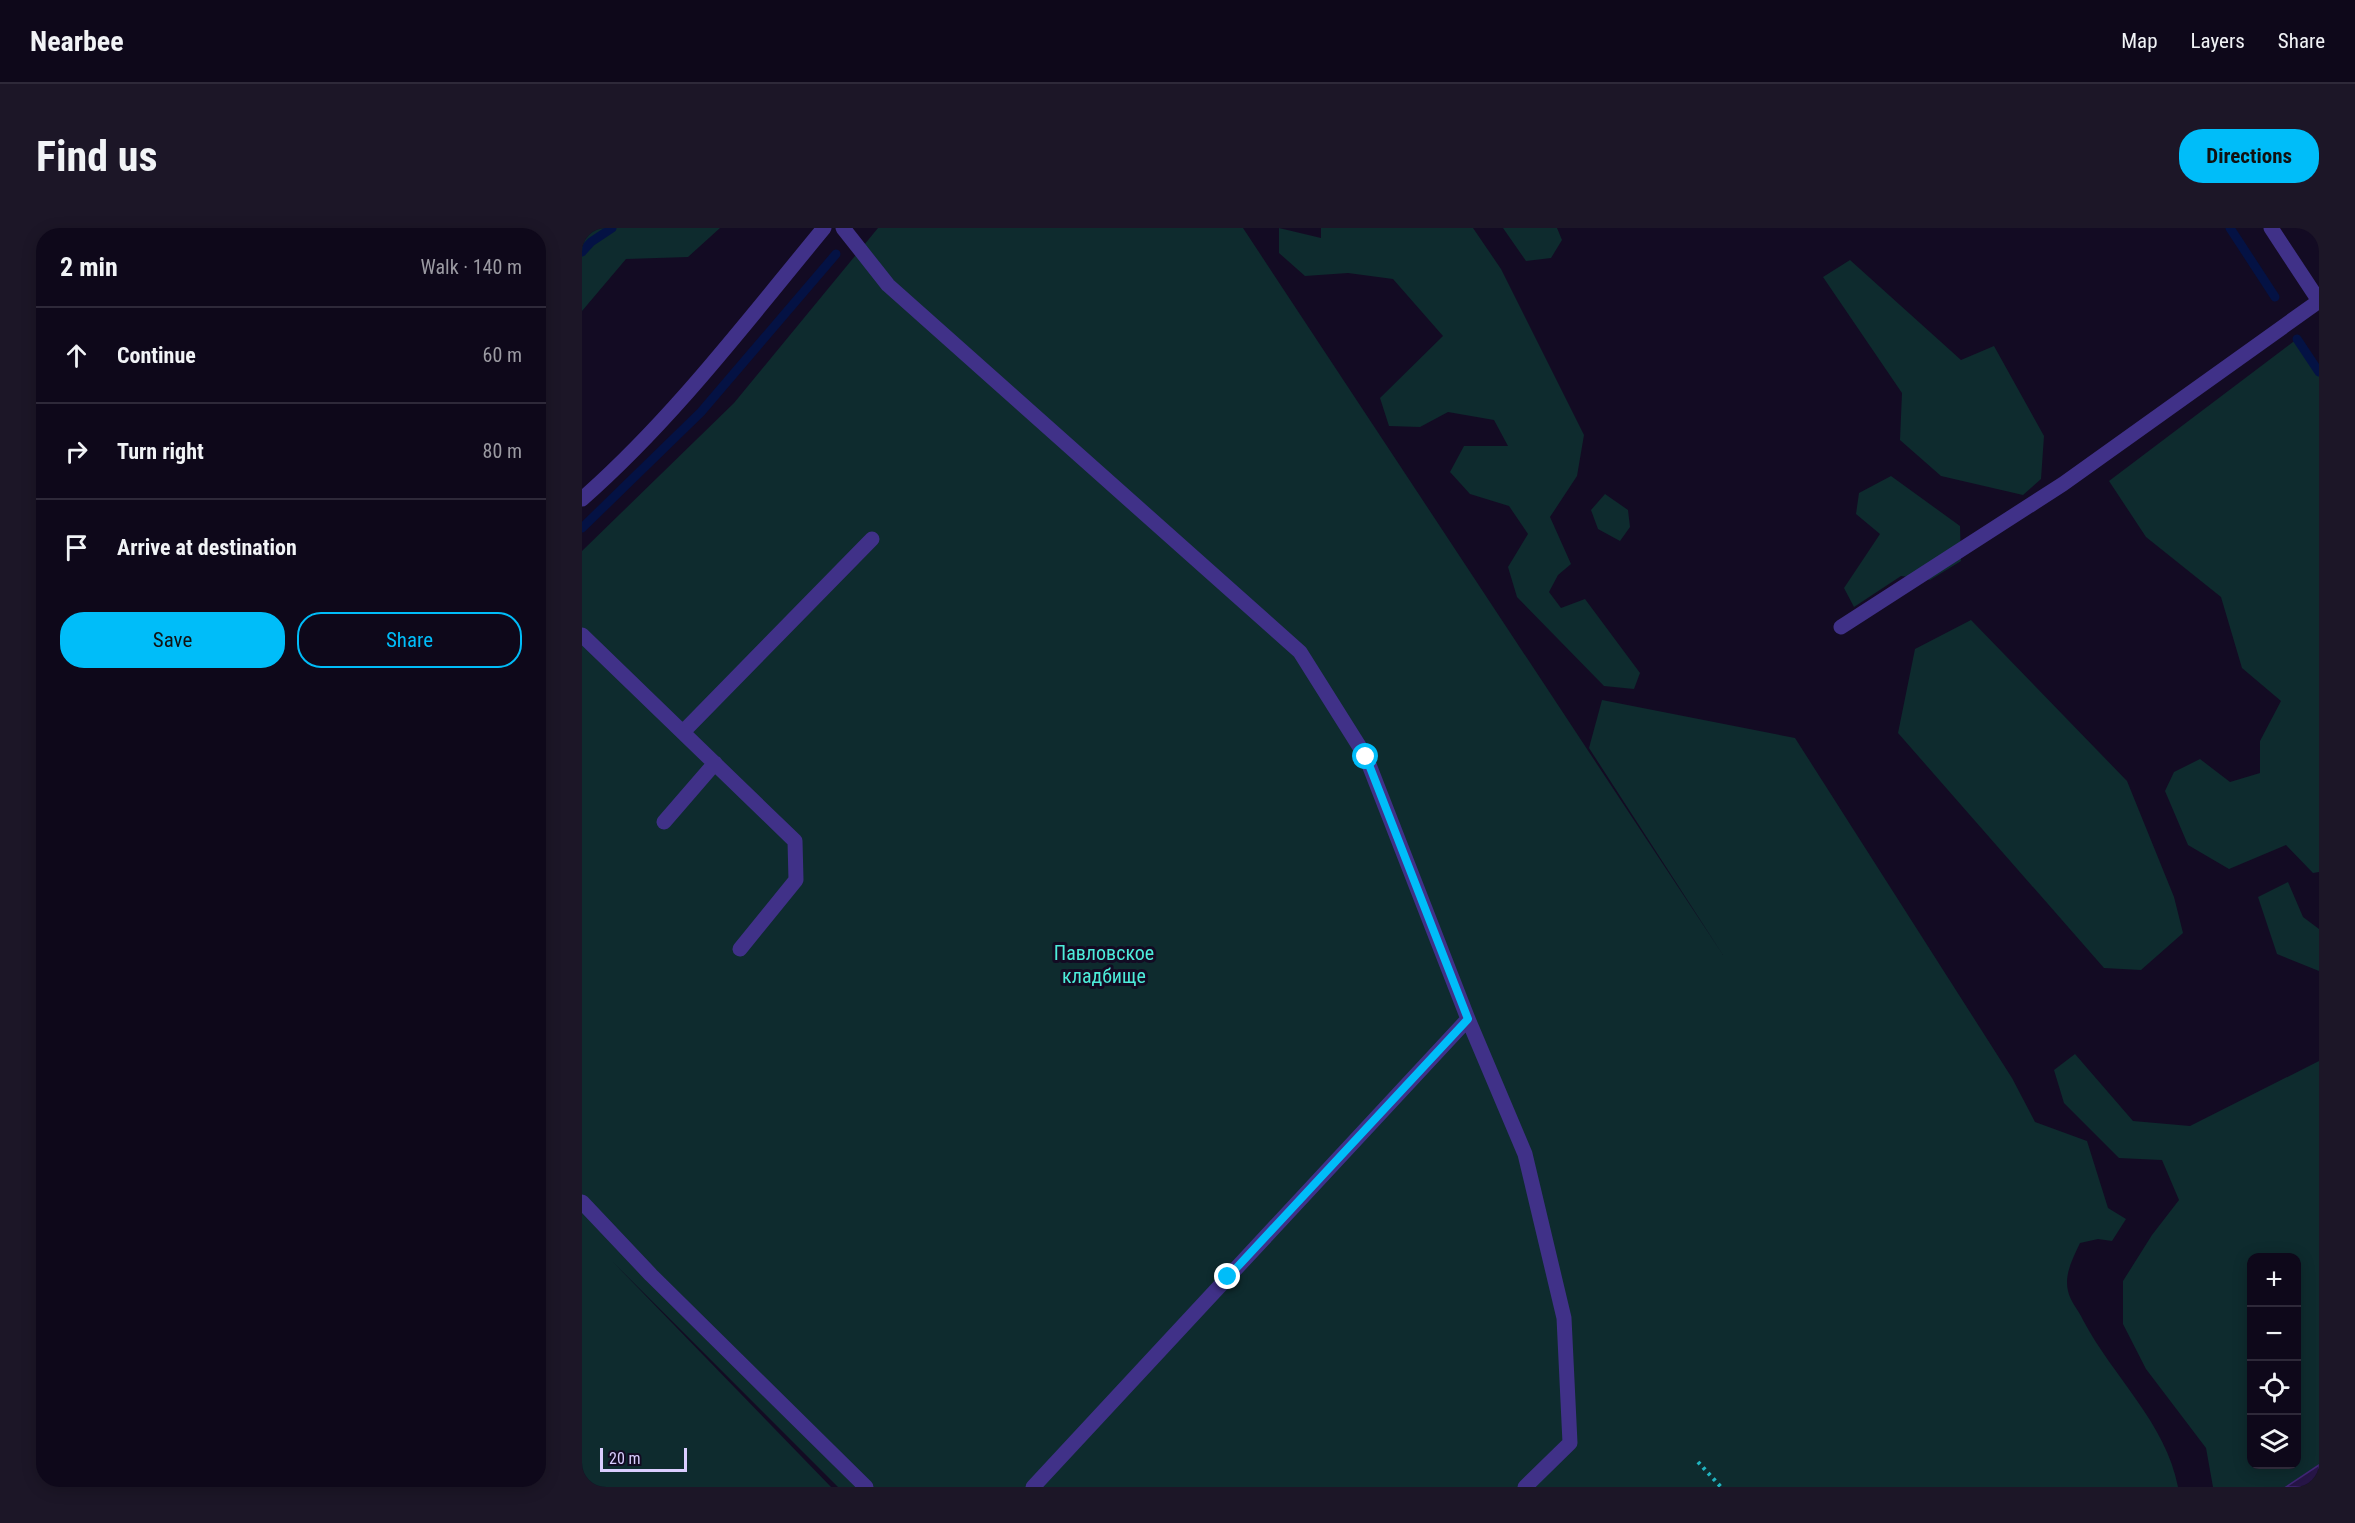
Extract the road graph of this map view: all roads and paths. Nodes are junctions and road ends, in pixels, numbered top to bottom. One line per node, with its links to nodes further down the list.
1 (824, 228): 4 (lane)
2 (843, 228): 12 (lane)
3 (2271, 228): 6 (lane)
4 (582, 499)
5 (872, 538): 8 (lane)
6 (1841, 627)
7 (582, 635): 8 (lane)
8 (683, 732): 9 (lane)
9 (715, 763): 10 (lane); 11 (lane)
10 (664, 822)
11 (740, 949)
12 (1468, 1019): 16 (lane); 17 (lane)
13 (582, 1202): 15 (lane)
14 (1698, 1462): 18 (path)
15 (866, 1487)
16 (1033, 1487)
17 (1525, 1487)
18 (1721, 1487)

